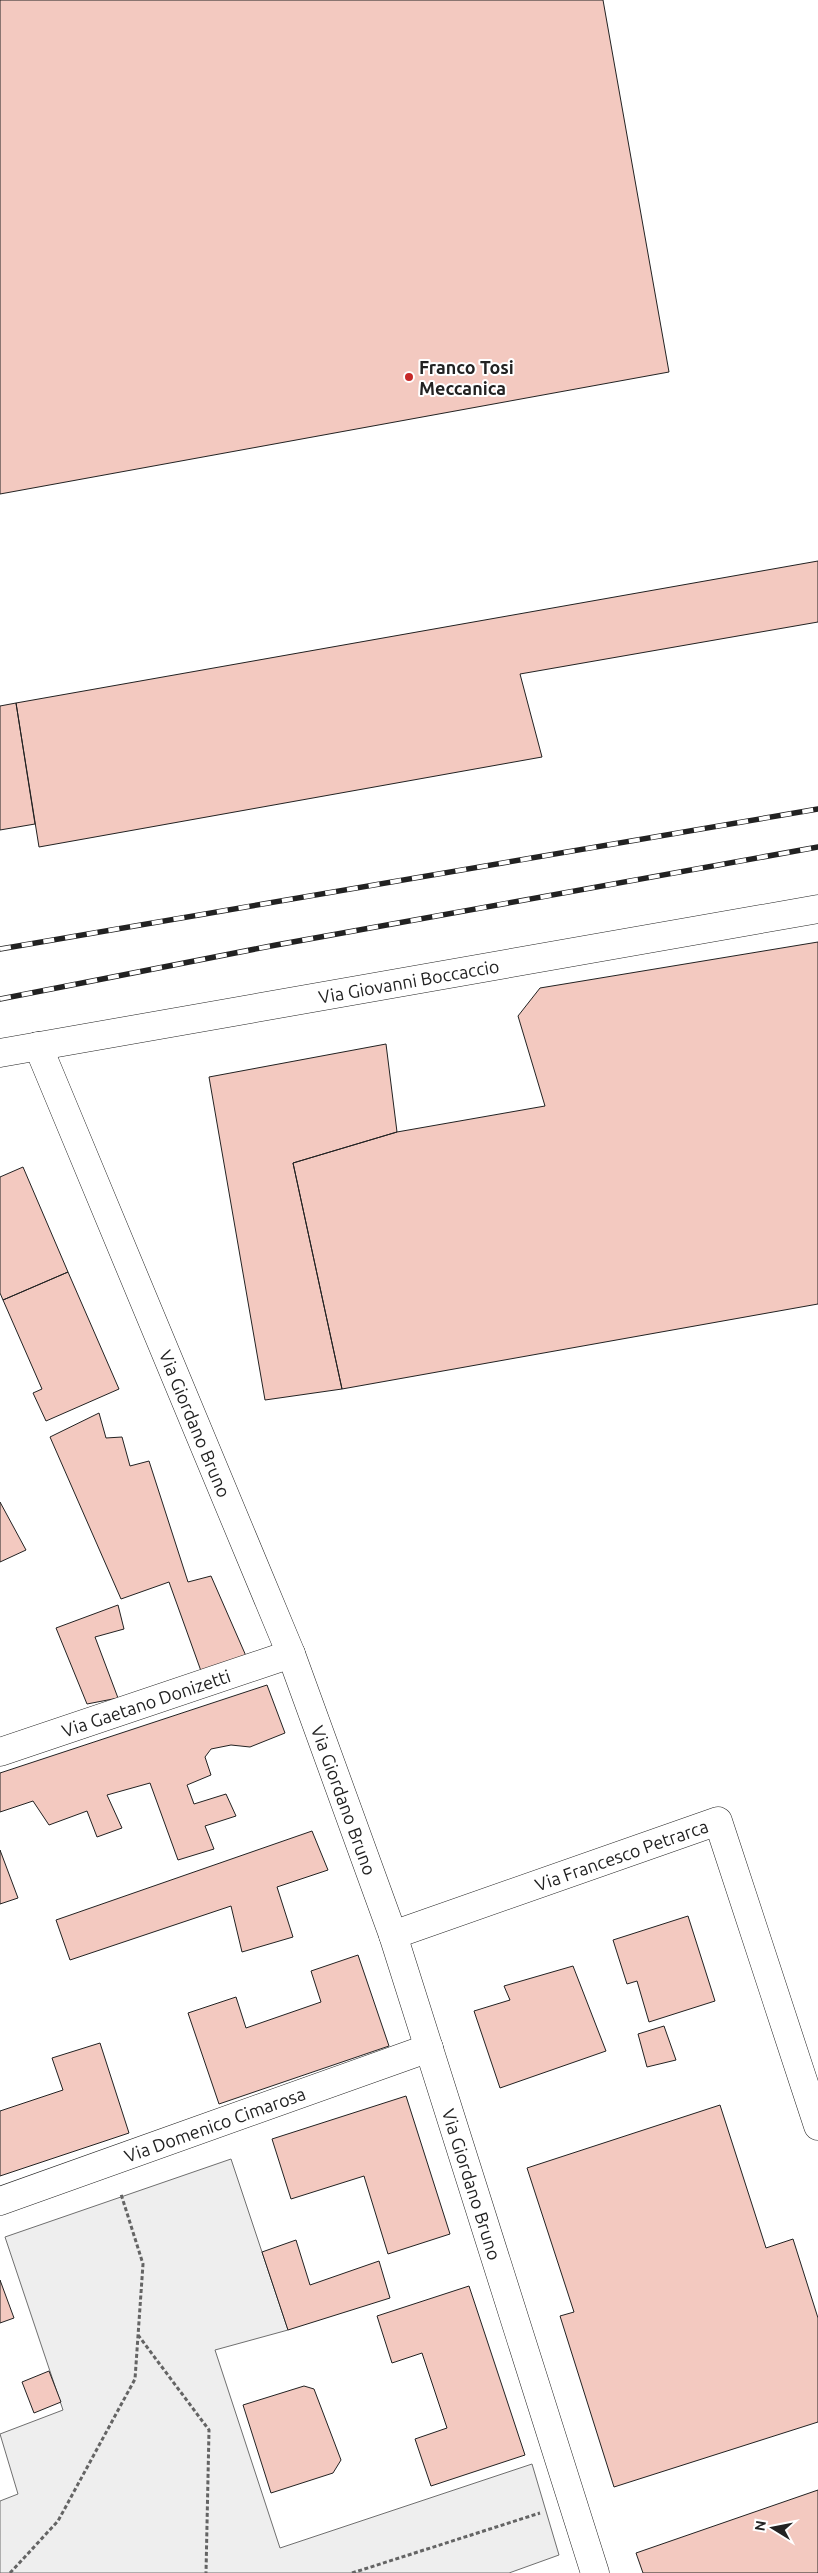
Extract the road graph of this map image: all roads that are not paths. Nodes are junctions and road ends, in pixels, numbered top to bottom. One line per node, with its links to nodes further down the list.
1 (818, 909): 2 (street, Via Giovanni Boccaccio)
2 (38, 1046): 3 (street, Via Giovanni Boccaccio); 4 (street, Via Giordano Bruno)
3 (0, 1053)
4 (291, 1654): 5 (street, Via Gaetano Donizetti); 6 (street, Via Giordano Bruno)
5 (0, 1752)
6 (393, 1935): 7 (street, Via Giordano Bruno); 8 (street, Via Francesco Petrarca)
7 (429, 2048): 9 (street, Via Domenico Cimarosa); 10 (street, Via Giordano Bruno)
8 (818, 2126)
9 (0, 2201)
10 (595, 2573)

